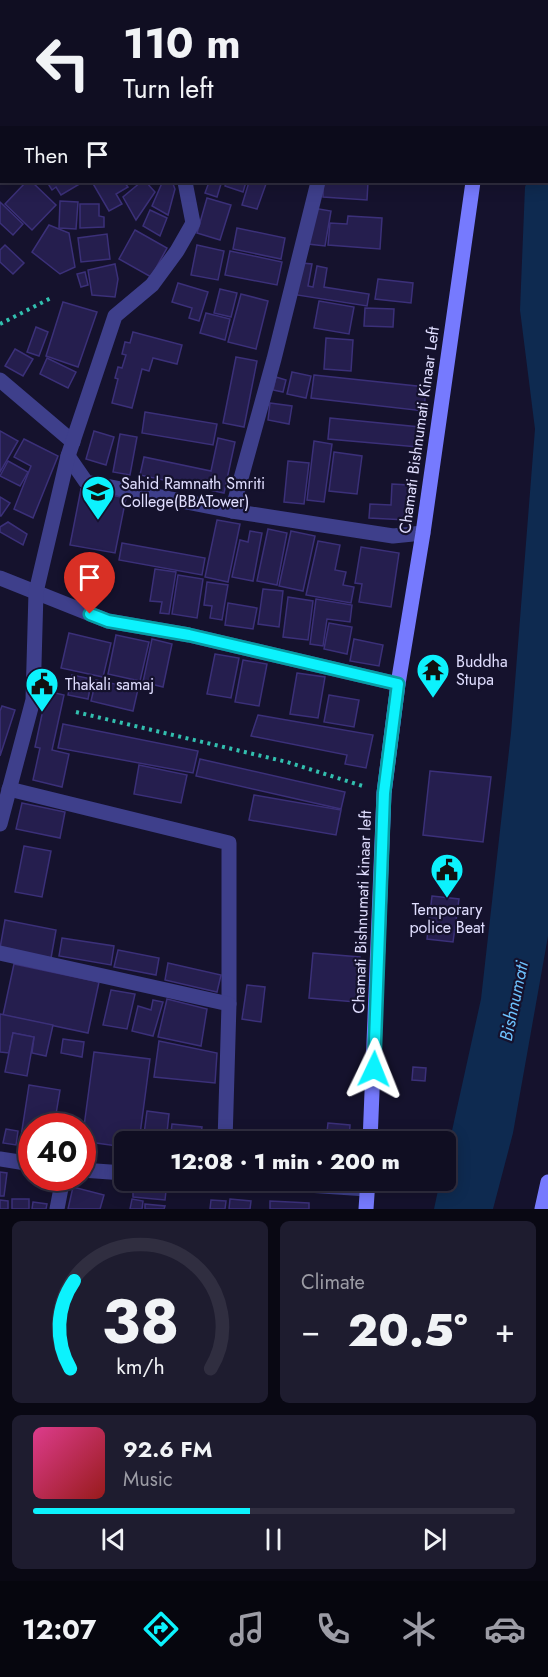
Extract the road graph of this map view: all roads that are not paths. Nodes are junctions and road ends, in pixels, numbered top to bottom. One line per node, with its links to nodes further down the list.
1 (185, 183): 5 (street)
2 (318, 183): 6 (street)
3 (473, 183): 7 (street, Chamati Bishnumati Kinaar Left)
4 (0, 380): 5 (street)
5 (71, 449): 6 (street); 9 (street)
6 (232, 511): 7 (street)
7 (423, 533): 10 (street, Chamati Bishnumati Kinaar Left)
8 (0, 578): 9 (street)
9 (36, 592): 10 (street); 11 (street)
10 (398, 684): 16 (street, Chamati Bishnumati kinaar left)
11 (9, 789): 12 (street); 14 (street)
12 (0, 819)
13 (0, 953): 14 (street)
14 (229, 1004): 15 (street)
15 (225, 1131)
16 (370, 1131)
17 (0, 1159): 18 (street)
18 (18, 1162)
19 (96, 1171): 20 (street)
20 (114, 1172)
21 (548, 1182): 26 (street)
22 (60, 1191): 24 (street)
23 (368, 1191): 25 (street)
24 (57, 1209)
25 (366, 1209)
26 (542, 1209)

